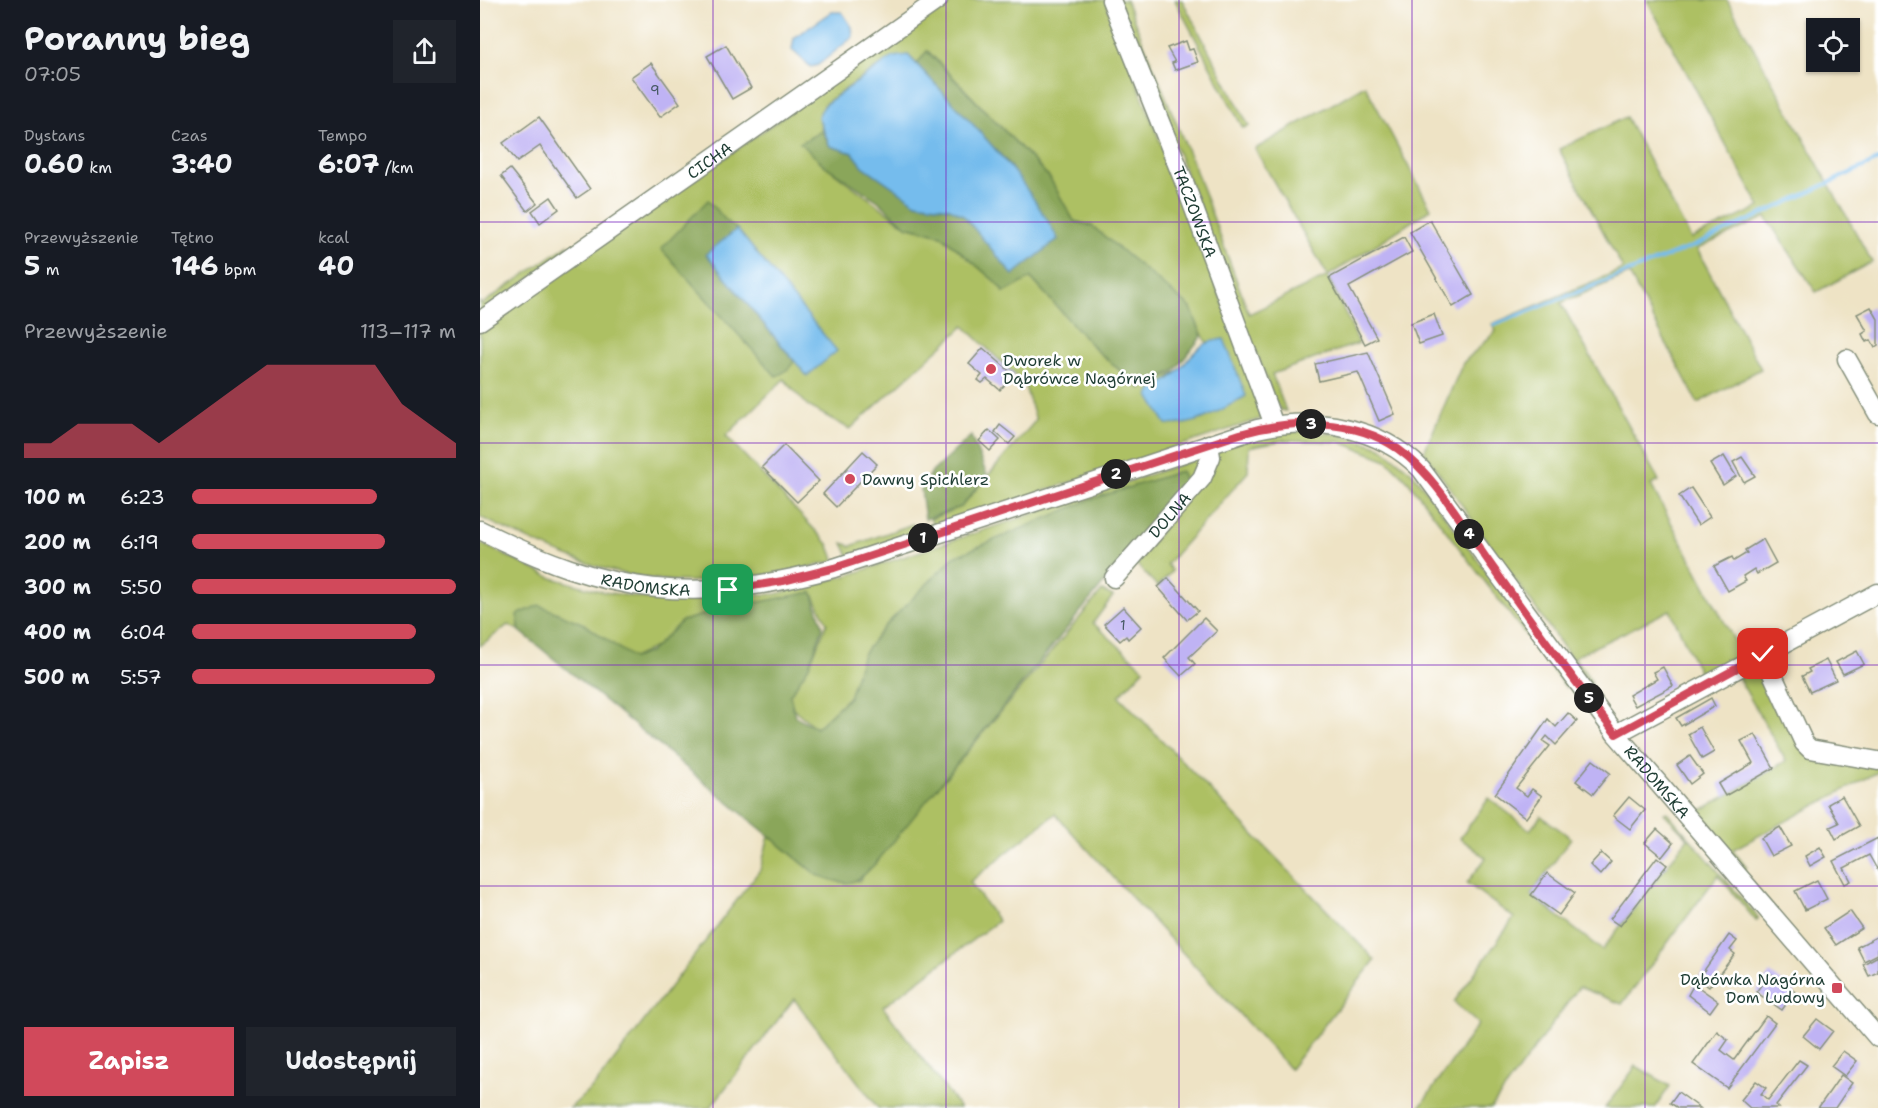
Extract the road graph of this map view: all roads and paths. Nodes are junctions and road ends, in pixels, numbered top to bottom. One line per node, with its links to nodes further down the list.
1 (938, 0): 3 (street, CICHA)
2 (1111, 0): 6 (street, TACZOWSKA)
3 (480, 321)
4 (1847, 359): 5 (street)
5 (1878, 414)
6 (1274, 425): 7 (street, RADOMSKA); 12 (street, RADOMSKA)
7 (1209, 444): 8 (street, RADOMSKA); 9 (street, DOLNA)
8 (480, 530)
9 (1114, 578)
10 (1878, 593): 11 (street)
11 (1763, 654): 12 (street); 13 (street)
12 (1616, 734): 14 (street, RADOMSKA)
13 (1878, 761)
14 (1878, 1038)

